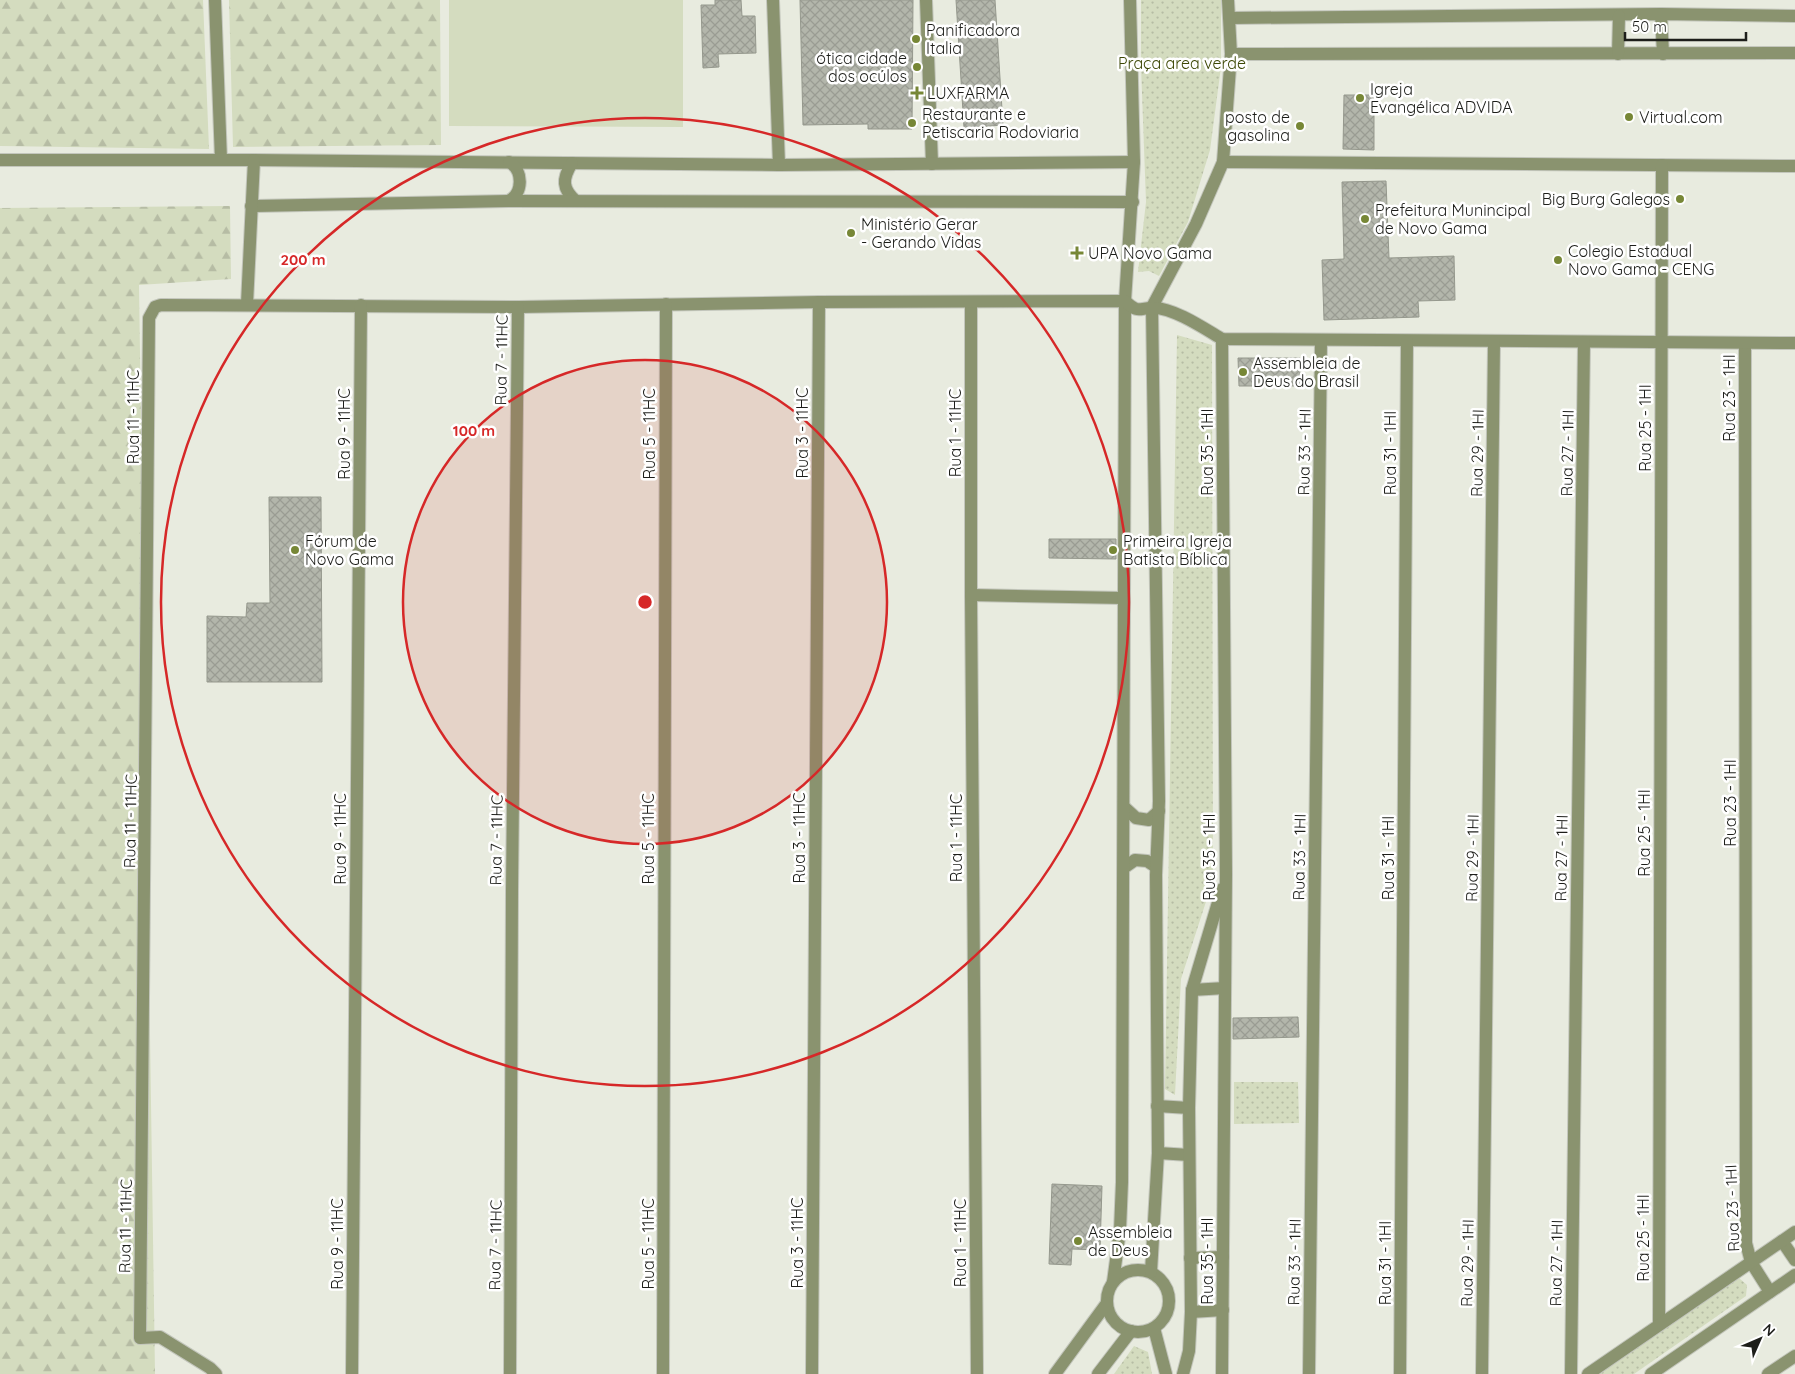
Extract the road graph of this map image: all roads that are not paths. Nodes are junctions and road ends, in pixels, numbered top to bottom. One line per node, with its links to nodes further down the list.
1 (215, 0): 15 (street)
2 (773, 0): 22 (street)
3 (926, 0): 21 (street)
4 (1130, 0): 18 (street)
5 (1228, 0): 9 (street)
6 (1660, 14): 7 (street); 8 (street); 13 (street)
7 (1619, 16): 9 (street); 12 (street)
8 (1795, 16)
9 (1230, 18): 11 (street)
10 (1795, 53): 13 (street)
11 (1232, 54): 12 (street); 19 (street)
12 (1618, 54): 13 (street)
13 (1663, 54)
14 (0, 160): 15 (street)
15 (221, 160): 16 (street)
16 (254, 160): 17 (street); 28 (street)
17 (509, 162): 20 (street); 25 (street)
18 (1134, 162): 21 (street); 27 (street)
19 (1223, 162): 23 (street); 36 (street)
20 (572, 163): 22 (street); 26 (street)
21 (932, 164): 22 (street)
22 (778, 165)
23 (1662, 165): 24 (street); 42 (street, Rua 25 - 1HI)
24 (1795, 166)
25 (508, 201): 26 (street); 28 (street)
26 (576, 201): 27 (street)
27 (1133, 202): 29 (street)
28 (251, 206): 32 (street)
29 (1125, 301): 31 (street); 36 (street); 46 (street)
30 (819, 302): 31 (street); 33 (street); 79 (street, Rua 3 - 11HC)
31 (971, 303): 45 (street, Rua 1 - 11HC)
32 (247, 304): 34 (street); 75 (street, Rua 11 - 11HC)
33 (666, 304): 35 (street); 78 (street, Rua 5 - 11HC)
34 (361, 305): 35 (street); 76 (street, Rua 9 - 11HC)
35 (518, 307): 77 (street, Rua 7 - 11HC)
36 (1152, 307): 37 (street); 48 (street)
37 (1222, 339): 38 (street); 51 (street, Rua 35 - 1HI)
38 (1321, 340): 39 (street); 86 (street, Rua 33 - 1HI)
39 (1407, 341): 40 (street); 87 (street, Rua 31 - 1HI)
40 (1494, 342): 41 (street); 88 (street, Rua 29 - 1HI)
41 (1584, 342): 42 (street); 89 (street, Rua 27 - 1HI)
42 (1661, 343): 43 (street); 71 (street, Rua 25 - 1HI)
43 (1746, 343): 44 (street); 63 (street, Rua 23 - 1HI)
44 (1795, 343)
45 (971, 595): 46 (street); 80 (street, Rua 1 - 11HC)
46 (1124, 598): 47 (street)
47 (1124, 807): 48 (street); 49 (street)
48 (1159, 811): 50 (street)
49 (1125, 867): 50 (street); 66 (street)
50 (1156, 867): 54 (street)
51 (1226, 874): 52 (street, Rua 35 - 1HI); 53 (street)
52 (1225, 988): 53 (street); 60 (street, Rua 35 - 1HI)
53 (1192, 990): 55 (street)
54 (1156, 1106): 55 (street); 56 (street)
55 (1189, 1108): 57 (street)
56 (1158, 1153): 57 (street); 64 (street)
57 (1189, 1155): 61 (street)
58 (1795, 1232): 59 (street)
59 (1782, 1241): 62 (street); 63 (street)
60 (1223, 1257): 61 (street); 69 (street, Rua 35 - 1HI)
61 (1190, 1258): 70 (street)
62 (1795, 1260)
63 (1750, 1262): 67 (street); 71 (street)
64 (1151, 1272): 66 (street); 72 (street)
65 (1795, 1275): 67 (street)
66 (1113, 1282): 68 (street)
67 (1770, 1292): 91 (street)
68 (1107, 1303): 73 (street); 81 (street)
69 (1223, 1310): 70 (street); 85 (street, Rua 35 - 1HI)
70 (1191, 1312): 84 (street)
71 (1659, 1324): 90 (street)
72 (1154, 1328): 73 (street); 83 (street)
73 (1131, 1331): 82 (street)
74 (1795, 1356): 92 (street)
75 (216, 1374)
76 (352, 1374)
77 (510, 1374)
78 (664, 1374)
79 (812, 1374)
80 (977, 1374)
81 (1055, 1374)
82 (1098, 1374)
83 (1166, 1374)
84 (1183, 1374)
85 (1222, 1374)
86 (1309, 1374)
87 (1400, 1374)
88 (1482, 1374)
89 (1571, 1374)
90 (1588, 1374)
91 (1651, 1374)
92 (1768, 1374)

